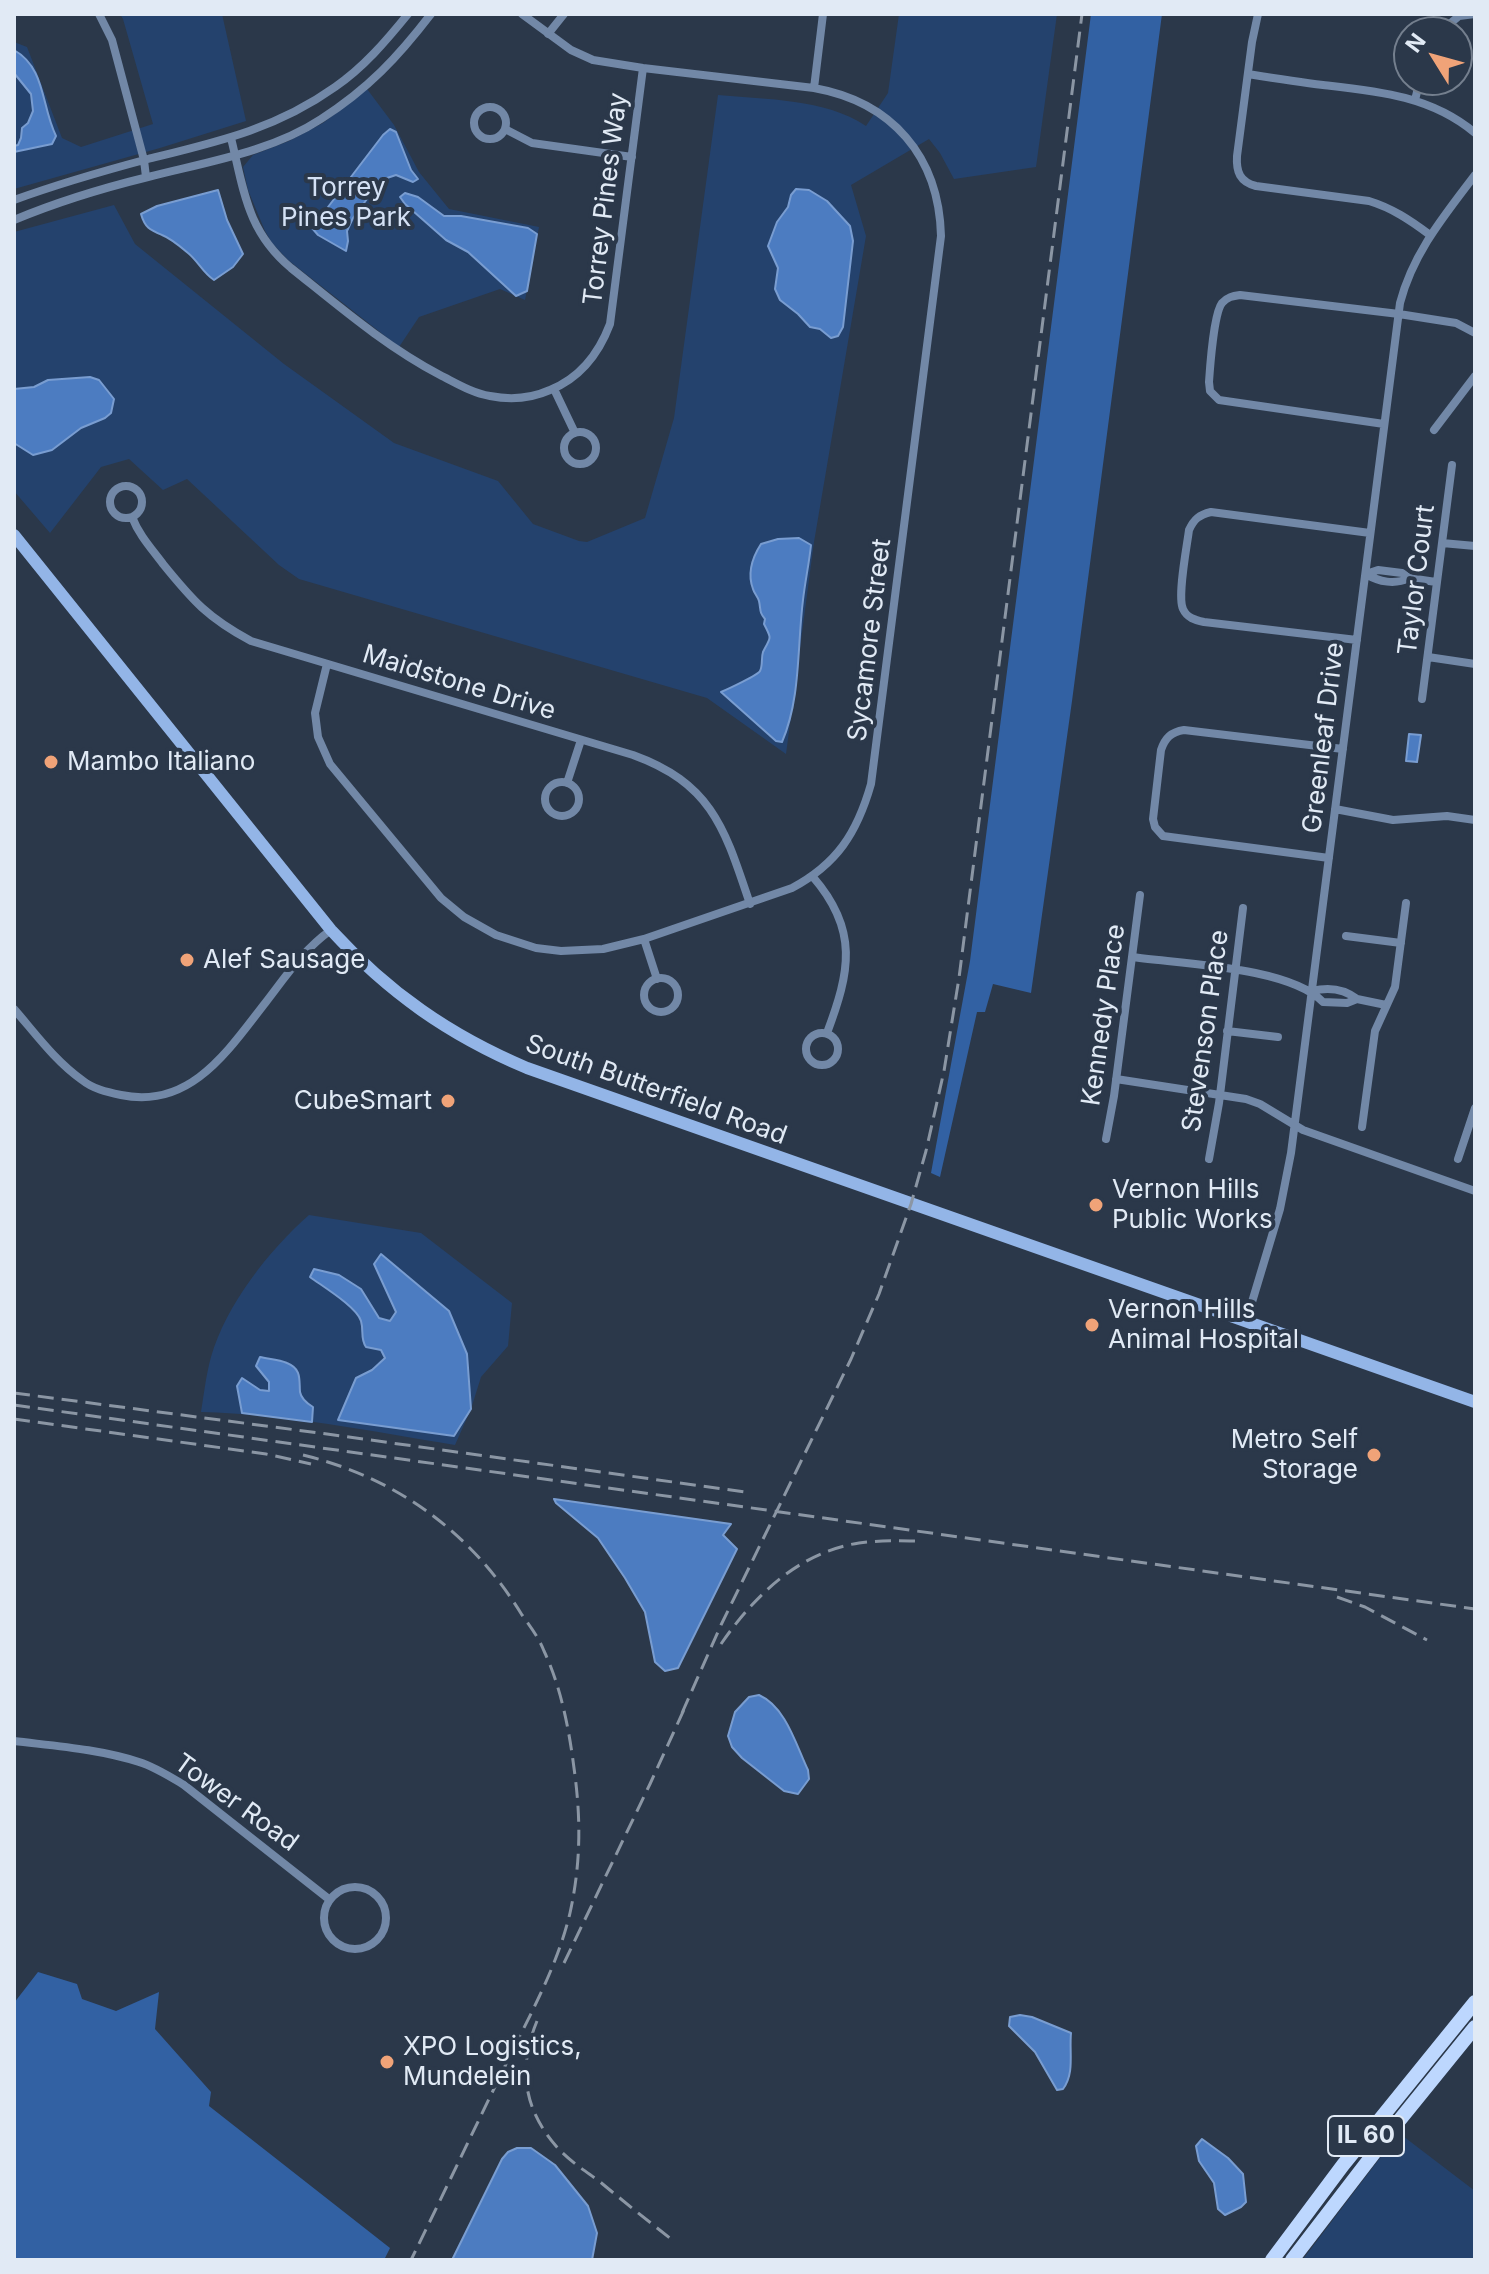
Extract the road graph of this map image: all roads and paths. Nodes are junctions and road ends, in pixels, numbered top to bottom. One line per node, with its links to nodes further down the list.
1 (99, 14): 19 (street)
2 (408, 14): 16 (street)
3 (431, 14): 17 (street)
4 (522, 14): 8 (street, Sycamore Street)
5 (564, 14): 8 (street)
6 (823, 14): 11 (street)
7 (1258, 14): 10 (street)
8 (548, 34): 9 (street, Sycamore Street)
9 (643, 68): 11 (street, Sycamore Street); 18 (street, Torrey Pines Way)
10 (1248, 74): 13 (street); 24 (street)
11 (814, 88): 51 (street, Sycamore Street)
12 (1416, 96): 13 (street)
13 (1415, 100): 15 (street)
14 (505, 129): 14 (street); 18 (street)
15 (1475, 133)
16 (231, 138): 17 (street, Torrey Pines Way); 19 (street)
17 (235, 156): 21 (street); 28 (street, Torrey Pines Way)
18 (632, 157): 28 (street, Torrey Pines Way)
19 (144, 160): 21 (street); 22 (street)
20 (1475, 175): 24 (street, Greenleaf Drive)
21 (146, 177): 23 (street)
22 (14, 200)
23 (14, 220)
24 (1430, 235): 25 (street, Greenleaf Drive)
25 (1399, 314): 26 (street); 29 (street, Greenleaf Drive); 29 (street)
26 (1475, 333)
27 (1475, 376): 30 (street)
28 (554, 389): 31 (street)
29 (1384, 424): 34 (street, Greenleaf Drive)
30 (1434, 430)
31 (575, 433)
32 (1452, 465): 36 (street, Taylor Court)
33 (132, 517): 33 (street, Maidstone Drive); 42 (street, Maidstone Drive)
34 (1370, 533): 38 (street, Greenleaf Drive); 40 (street)
35 (14, 535): 56 (main road, South Butterfield Road)
36 (1442, 543): 37 (street); 39 (street, Taylor Court)
37 (1475, 546)
38 (1366, 574): 39 (street); 40 (street, Greenleaf Drive)
39 (1436, 582): 41 (street, Taylor Court)
40 (1357, 640): 46 (street, Greenleaf Drive)
41 (1428, 657): 43 (street); 44 (street, Taylor Court)
42 (327, 664): 45 (street, Maidstone Drive); 58 (street, Sycamore Street)
43 (1475, 664)
44 (1422, 699)
45 (581, 740): 47 (street); 54 (street, Maidstone Drive)
46 (1343, 749): 48 (street, Greenleaf Drive); 50 (street)
47 (567, 783): 47 (street)
48 (1335, 809): 49 (street); 50 (street, Greenleaf Drive)
49 (1475, 820)
50 (1329, 858): 63 (street, Greenleaf Drive)
51 (813, 877): 54 (street, Sycamore Street); 67 (street)
52 (1140, 895): 60 (street, Kennedy Place)
53 (1406, 903): 59 (street)
54 (750, 904): 58 (street, Sycamore Street)
55 (1243, 908): 61 (street, Stevenson Place)
56 (331, 930): 65 (street); 78 (main road, South Butterfield Road)
57 (1346, 936): 59 (street)
58 (644, 939): 62 (street)
59 (1401, 943): 64 (street)
60 (1132, 957): 61 (street); 69 (street, Kennedy Place)
61 (1235, 970): 63 (street); 66 (street, Stevenson Place)
62 (657, 979): 62 (street)
63 (1312, 991): 64 (street); 72 (street, Greenleaf Drive)
64 (1386, 1005): 73 (street)
65 (14, 1009)
66 (1227, 1031): 68 (street); 70 (street, Stevenson Place)
67 (827, 1033): 67 (street)
68 (1278, 1037)
69 (1116, 1079): 70 (street); 74 (street, Kennedy Place)
70 (1220, 1095): 72 (street); 75 (street, Stevenson Place)
71 (1475, 1108): 76 (street)
72 (1295, 1125): 77 (street); 78 (street, Greenleaf Drive)
73 (1362, 1127)
74 (1106, 1139)
75 (1209, 1159)
76 (1458, 1159)
77 (1475, 1191)
78 (1246, 1322): 79 (main road, South Butterfield Road)
79 (1475, 1402)
80 (14, 1741): 81 (street, Tower Road)
81 (330, 1900): 81 (street)
82 (1475, 2002): 83 (main road, IL 60)
83 (1471, 2022): 84 (main road, IL 60); 85 (main road, IL 60)
84 (1272, 2260)
85 (1292, 2260)

